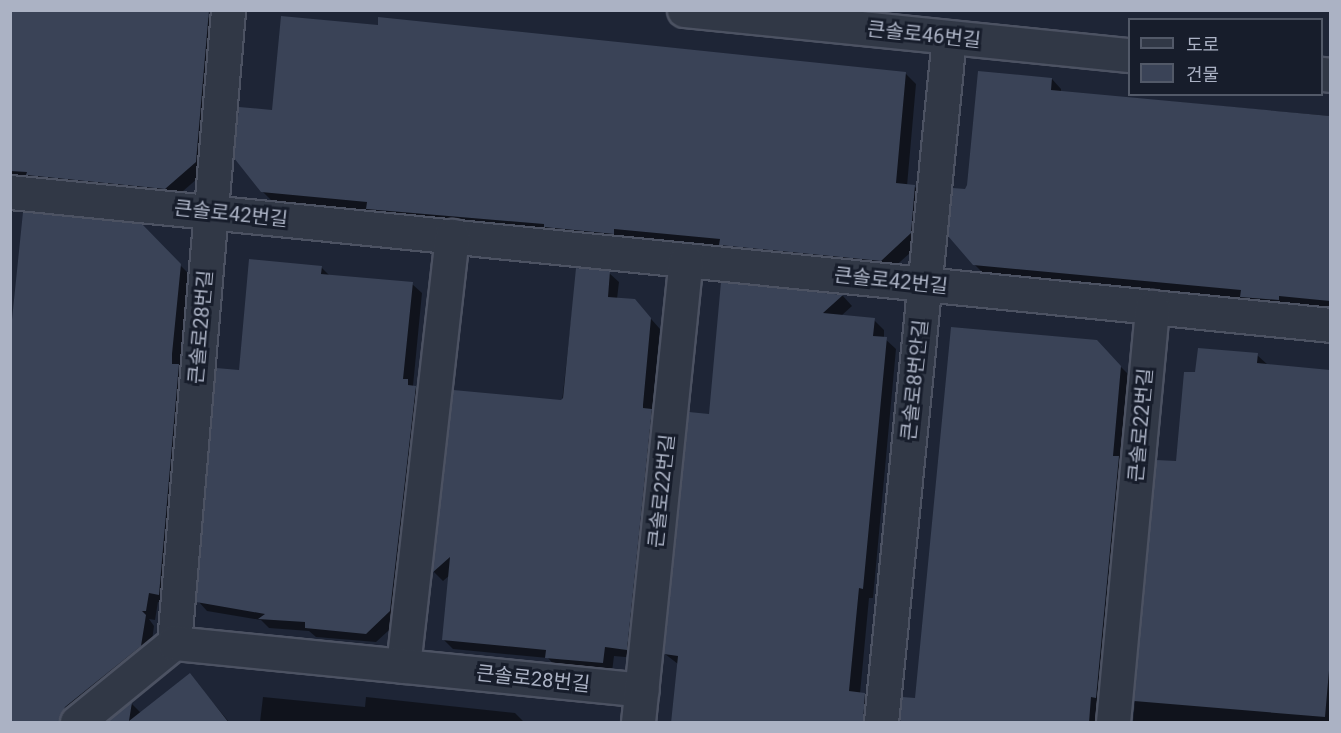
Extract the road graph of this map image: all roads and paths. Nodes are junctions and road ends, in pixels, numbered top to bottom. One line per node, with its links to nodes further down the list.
1 (228, 10): 6 (street, 큰솔로28번길)
2 (684, 10): 3 (street, 큰솔로46번길)
3 (949, 37): 4 (street, 큰솔로46번길); 9 (street, 큰솔로8번안길)
4 (1128, 55)
5 (10, 192): 6 (street, 큰솔로42번길)
6 (211, 212): 7 (street, 큰솔로42번길); 12 (street, 큰솔로28번길)
7 (452, 236): 8 (street, 큰솔로42번길); 13 (street)
8 (686, 260): 9 (street, 큰솔로42번길); 14 (street, 큰솔로22번길)
9 (925, 284): 10 (street, 큰솔로42번길); 17 (street, 큰솔로8번안길)
10 (1152, 307): 11 (street, 큰솔로42번길); 18 (street, 큰솔로22번길)
11 (1330, 325)
12 (174, 643): 13 (street, 큰솔로28번길); 15 (street)
13 (403, 666): 14 (street, 큰솔로28번길)
14 (642, 690): 16 (street, 큰솔로22번길)
15 (77, 723)
16 (638, 723)
17 (882, 723)
18 (1113, 723)

